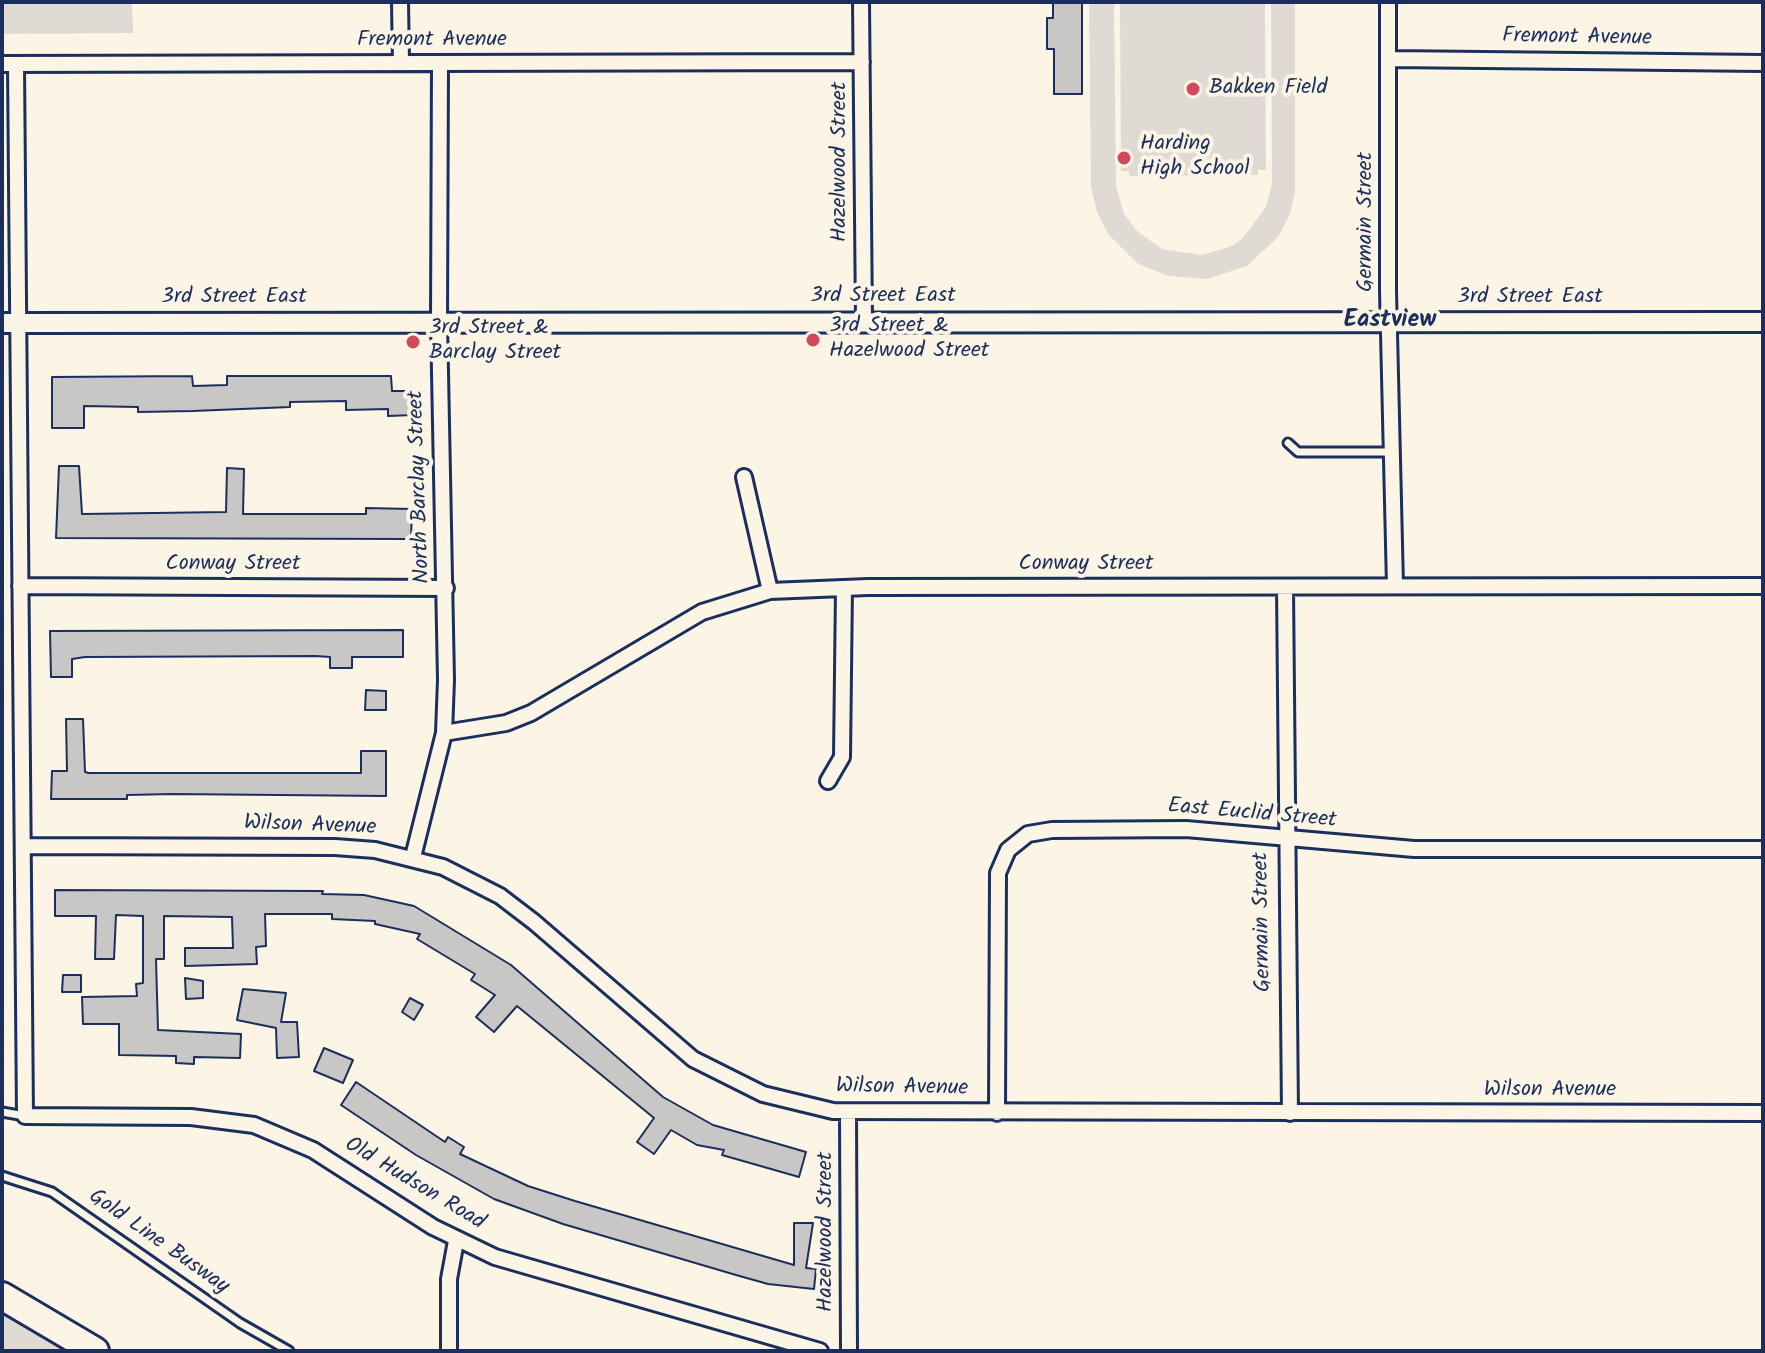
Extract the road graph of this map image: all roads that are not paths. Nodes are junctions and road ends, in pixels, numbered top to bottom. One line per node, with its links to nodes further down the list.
1 (400, 2): 6 (street)
2 (861, 2): 5 (street, Hazelwood Street)
3 (1388, 2): 4 (street, Germain Street)
4 (1390, 59): 8 (street, Fremont Avenue); 12 (street, Germain Street)
5 (862, 62): 7 (street, Fremont Avenue); 11 (street, Hazelwood Street)
6 (401, 63): 7 (street, Fremont Avenue); 9 (street, Fremont Avenue)
7 (440, 63): 10 (street, North Barclay Street)
8 (1763, 63)
9 (9, 64): 14 (street)
10 (439, 321): 11 (street, 3rd Street East); 14 (street, 3rd Street East); 22 (street, North Barclay Street)
11 (864, 321): 12 (street, 3rd Street East)
12 (1390, 322): 13 (street, 3rd Street East); 16 (street, Germain Street)
13 (1763, 322)
14 (9, 323): 18 (street)
15 (1288, 443): 16 (lane)
16 (1392, 452): 19 (street, Germain Street)
17 (744, 477): 24 (street)
18 (20, 586): 22 (street, Conway Street); 28 (street)
19 (1395, 586): 20 (street, Conway Street); 21 (street, Conway Street)
20 (1763, 586)
21 (1285, 587): 23 (street, Conway Street); 27 (street, Germain Street)
22 (446, 588): 25 (street, North Barclay Street)
23 (844, 588): 24 (street, Conway Street); 26 (street)
24 (770, 591): 25 (street, Conway Street)
25 (444, 733): 30 (street, North Barclay Street)
26 (828, 781)
27 (1285, 838): 29 (street, East Euclid Street); 33 (street, East Euclid Street); 34 (street, Germain Street)
28 (24, 846): 30 (street, Wilson Avenue); 36 (street)
29 (1763, 849)
30 (413, 857): 32 (street, Wilson Avenue)
31 (2, 1112): 36 (lane)
32 (848, 1113): 33 (street, Wilson Avenue); 44 (street, Hazelwood Street)
33 (997, 1113): 34 (street, Wilson Avenue)
34 (1290, 1113): 35 (street, Wilson Avenue)
35 (1763, 1113)
36 (25, 1116): 38 (street, Old Hudson Road)
37 (2, 1176): 41 (lane, Gold Line Busway)
38 (456, 1241): 42 (street); 43 (street, Old Hudson Road)
39 (2, 1296): 40 (highway)
40 (95, 1351)
41 (289, 1351)
42 (449, 1351)
43 (820, 1351)
44 (849, 1351)

